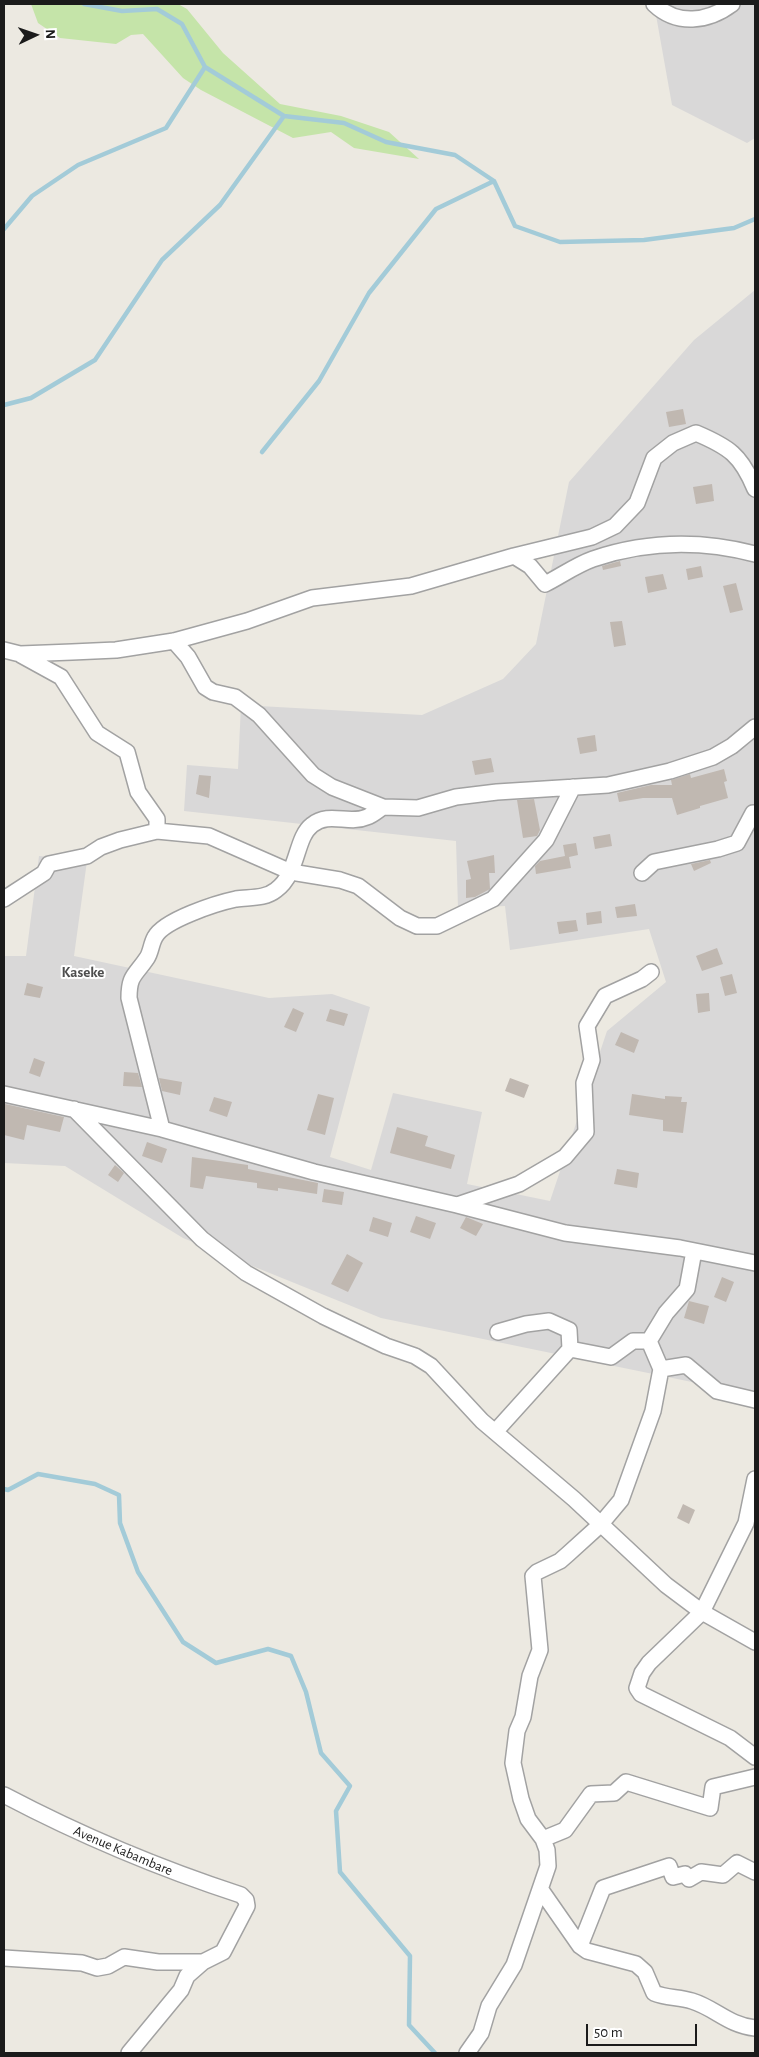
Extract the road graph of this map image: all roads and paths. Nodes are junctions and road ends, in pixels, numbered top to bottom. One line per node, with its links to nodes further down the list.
1 (654, 4): 2 (street)
2 (732, 4)
3 (750, 461): 4 (street); 6 (street)
4 (755, 489)
5 (755, 554): 6 (street)
6 (514, 556): 7 (street)
7 (174, 641): 9 (street); 12 (street)
8 (4, 650): 9 (street)
9 (20, 654): 14 (street)
10 (755, 727): 11 (street)
11 (572, 787): 12 (street); 15 (street)
12 (383, 807): 15 (street)
13 (755, 813): 16 (street)
14 (157, 831): 15 (street); 17 (street)
15 (291, 872): 21 (street)
16 (642, 872)
17 (4, 899)
18 (651, 972): 22 (street)
19 (4, 1094): 20 (street)
20 (74, 1109): 21 (street); 30 (street)
21 (162, 1129): 22 (street)
22 (457, 1204): 23 (street)
23 (694, 1251): 24 (street); 26 (street)
24 (755, 1262)
25 (498, 1332): 27 (street)
26 (649, 1341): 27 (street); 28 (street)
27 (570, 1349): 30 (street)
28 (661, 1369): 29 (street); 32 (street)
29 (755, 1400)
30 (495, 1432): 32 (street)
31 (755, 1479): 33 (street)
32 (600, 1525): 33 (street); 38 (street)
33 (702, 1612): 34 (street); 35 (street)
34 (755, 1642)
35 (755, 1757)
36 (755, 1776): 38 (street)
37 (4, 1795): 43 (street, Avenue Kabambare)
38 (543, 1839): 40 (street)
39 (755, 1872): 41 (street)
40 (541, 1890): 41 (street); 46 (street)
41 (580, 1946): 44 (street)
42 (4, 1958): 43 (street)
43 (202, 1962): 45 (street)
44 (755, 2028)
45 (129, 2053)
46 (467, 2053)

